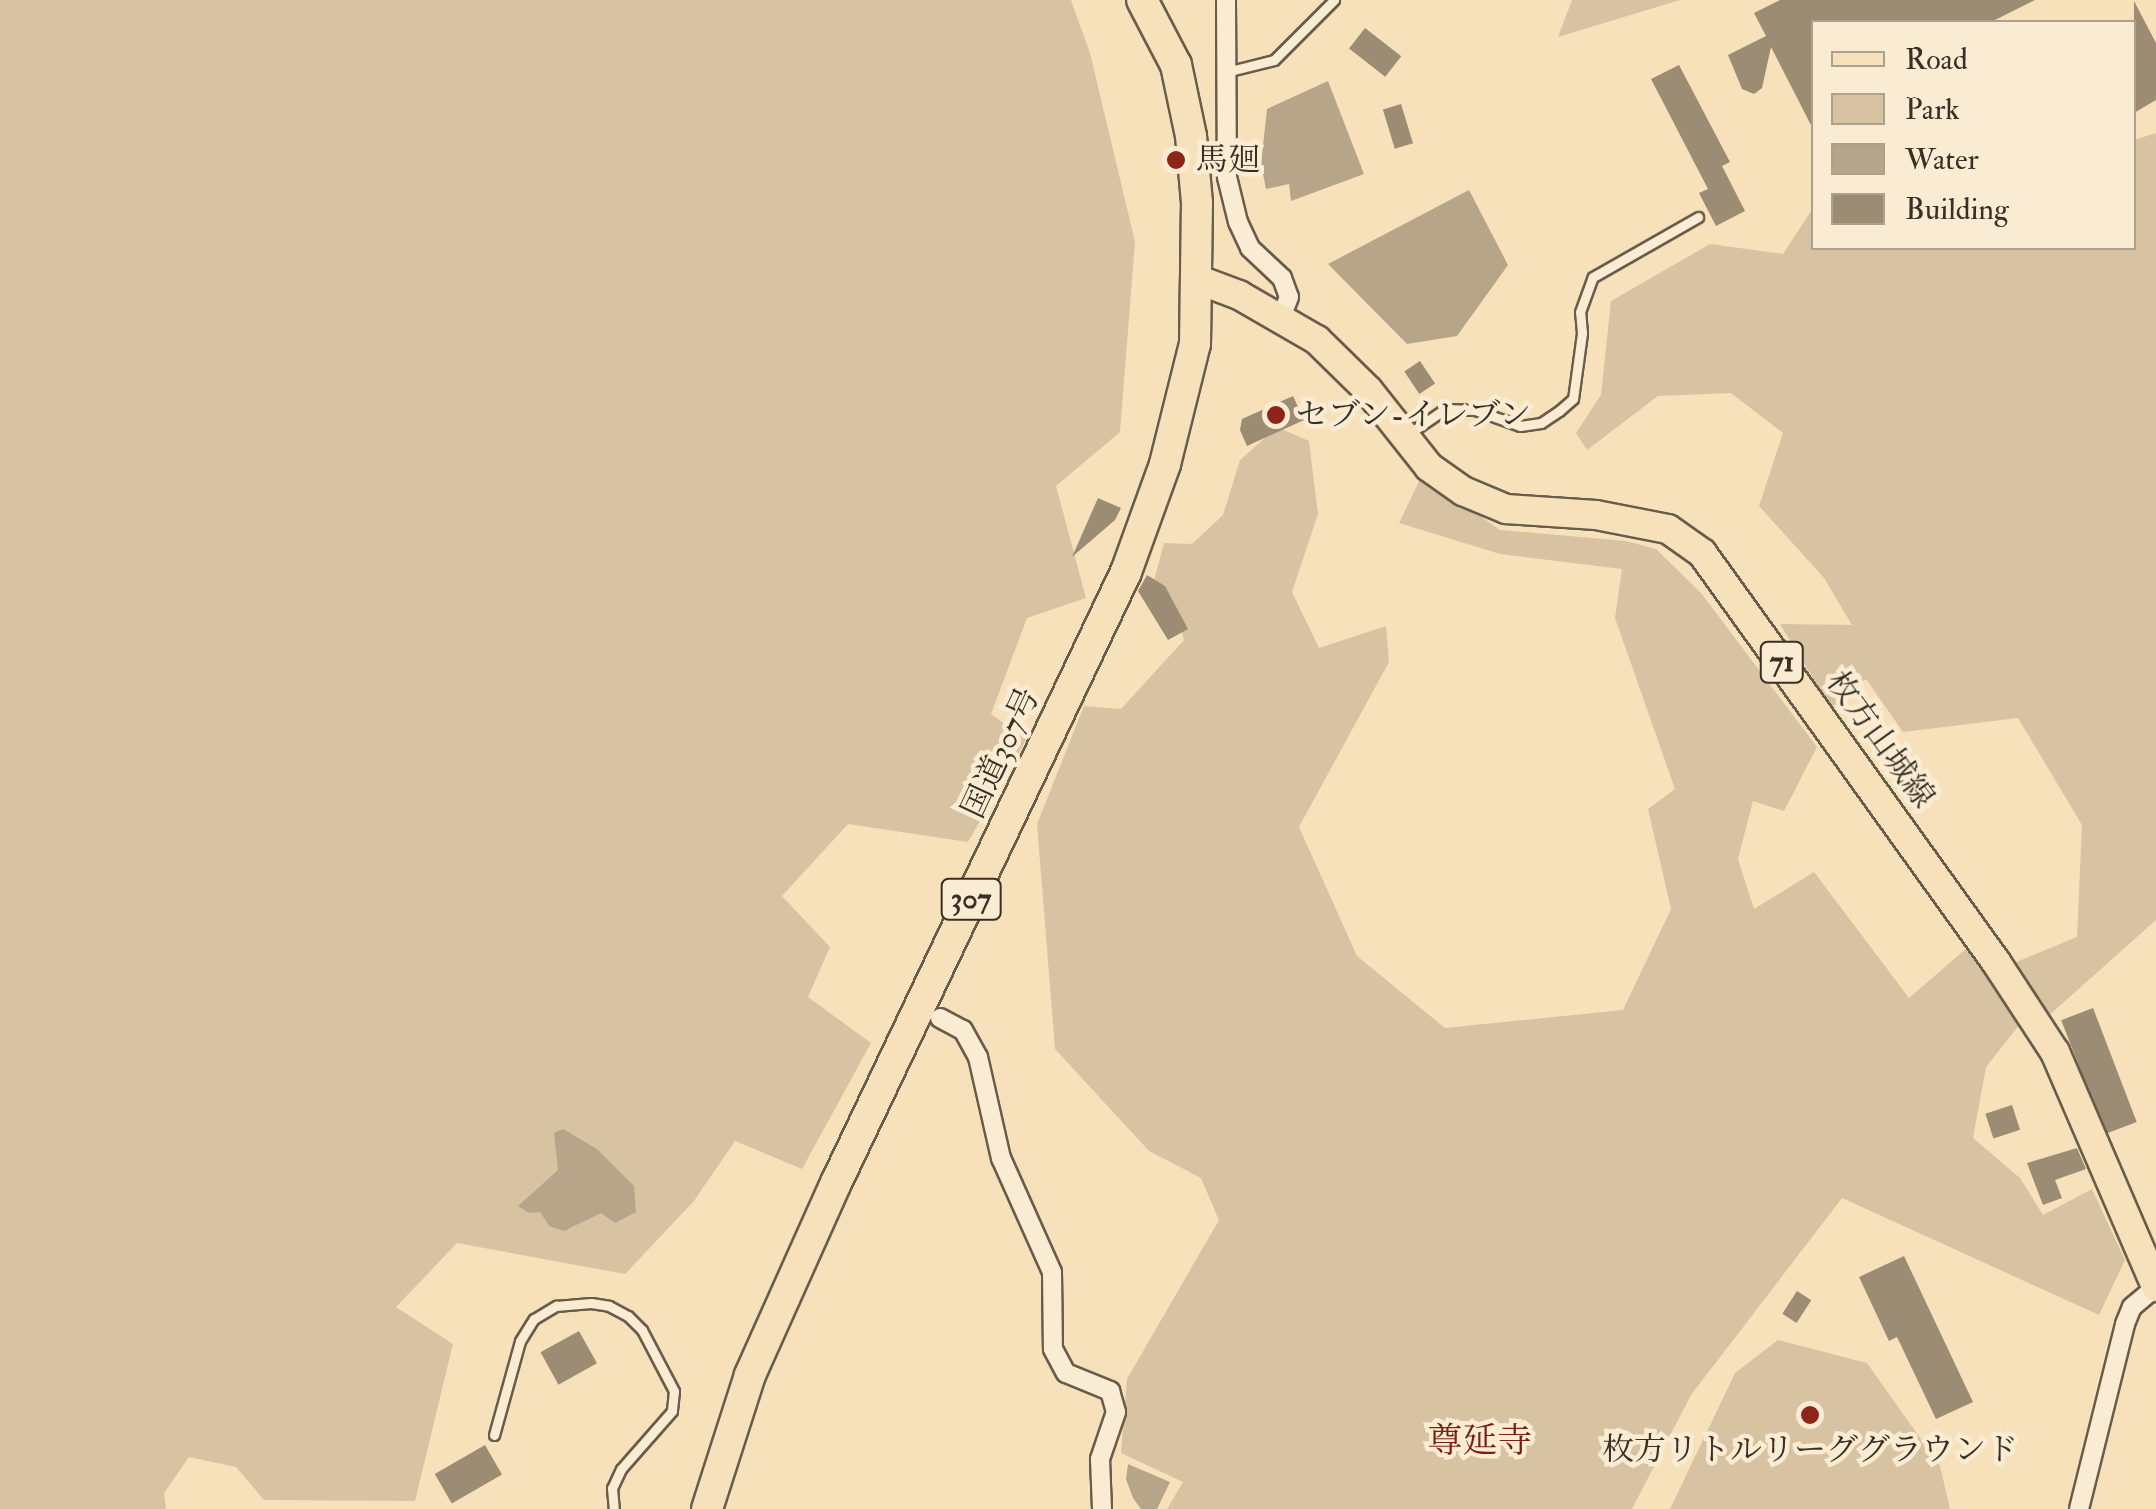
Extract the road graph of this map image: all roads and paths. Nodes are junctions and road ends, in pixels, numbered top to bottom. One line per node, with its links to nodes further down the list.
1 (1142, 0): 6 (highway, 国道307号 / 307)
2 (1226, 0): 4 (street)
3 (1334, 0): 4 (lane)
4 (1226, 72): 7 (street)
5 (1698, 218): 8 (lane)
6 (1199, 280): 7 (main road, 枚方山城線 / 71); 13 (highway, 国道307号 / 307)
7 (1281, 318): 8 (main road, 枚方山城線 / 71)
8 (1405, 437): 10 (main road, 枚方山城線 / 71)
9 (940, 1018): 14 (street)
10 (2156, 1287): 15 (street)
11 (494, 1435): 12 (lane)
12 (614, 1509)
13 (707, 1509)
14 (1102, 1509)
15 (2079, 1509)

